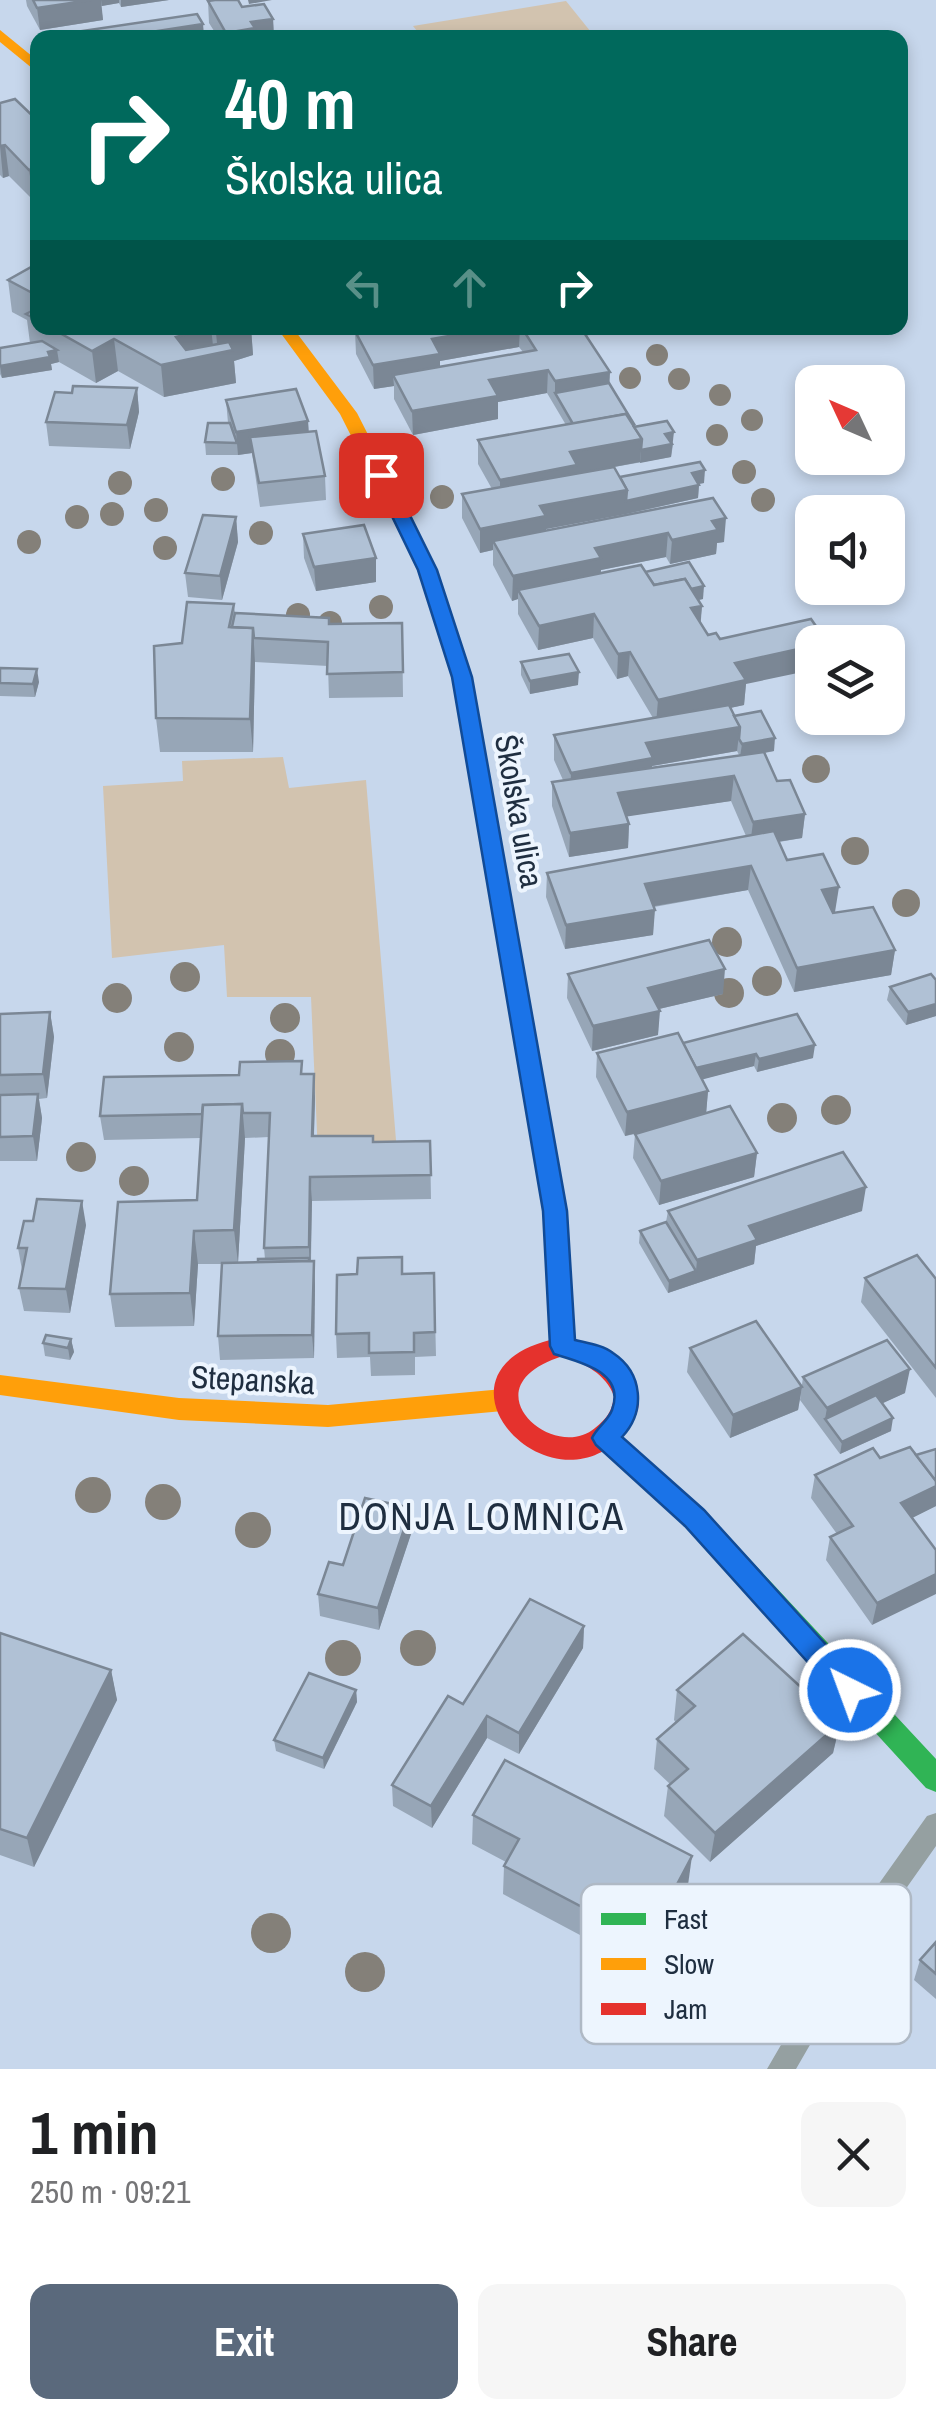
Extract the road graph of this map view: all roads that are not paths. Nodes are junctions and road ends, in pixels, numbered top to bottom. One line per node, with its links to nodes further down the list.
1 (0, 34): 2 (street)
2 (30, 62)
3 (291, 335): 4 (street, Školska ulica)
4 (563, 1346): 6 (street); 7 (street)
5 (0, 1385): 6 (street, Stepanska)
6 (503, 1400): 7 (street)
7 (605, 1438): 8 (street)
8 (936, 1779)
9 (936, 1825): 10 (lane)
10 (894, 1884)
11 (796, 2044): 12 (lane)
12 (781, 2069)

